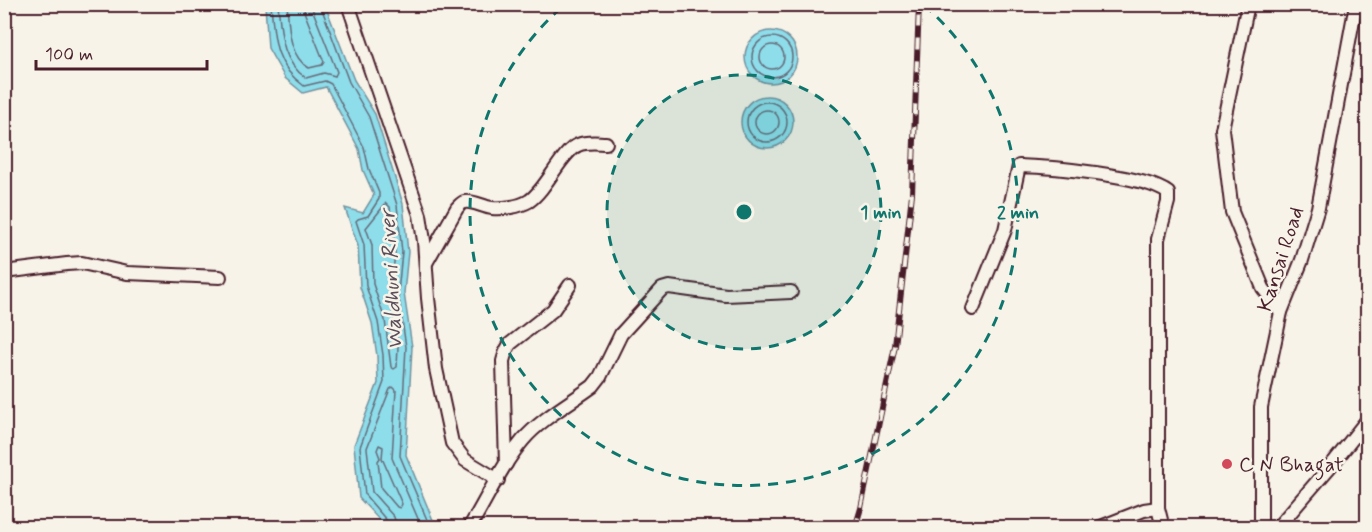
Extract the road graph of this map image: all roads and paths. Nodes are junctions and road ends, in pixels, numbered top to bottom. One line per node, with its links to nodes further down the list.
1 (348, 4): 5 (street)
2 (1248, 4): 11 (street)
3 (1356, 4): 11 (street, Kansai Road)
4 (606, 143): 5 (street)
5 (426, 264): 14 (street)
6 (4, 272): 7 (street)
7 (219, 277)
8 (570, 285): 13 (street)
9 (791, 292): 13 (street)
10 (973, 309): 15 (street)
11 (1281, 312): 19 (street, Kansai Road)
12 (1368, 419): 20 (street)
13 (506, 464): 14 (street)
14 (498, 480): 16 (street)
15 (1158, 508): 17 (street); 18 (street)
16 (469, 528)
17 (1098, 528)
18 (1163, 528)
19 (1261, 528)
20 (1278, 528)

